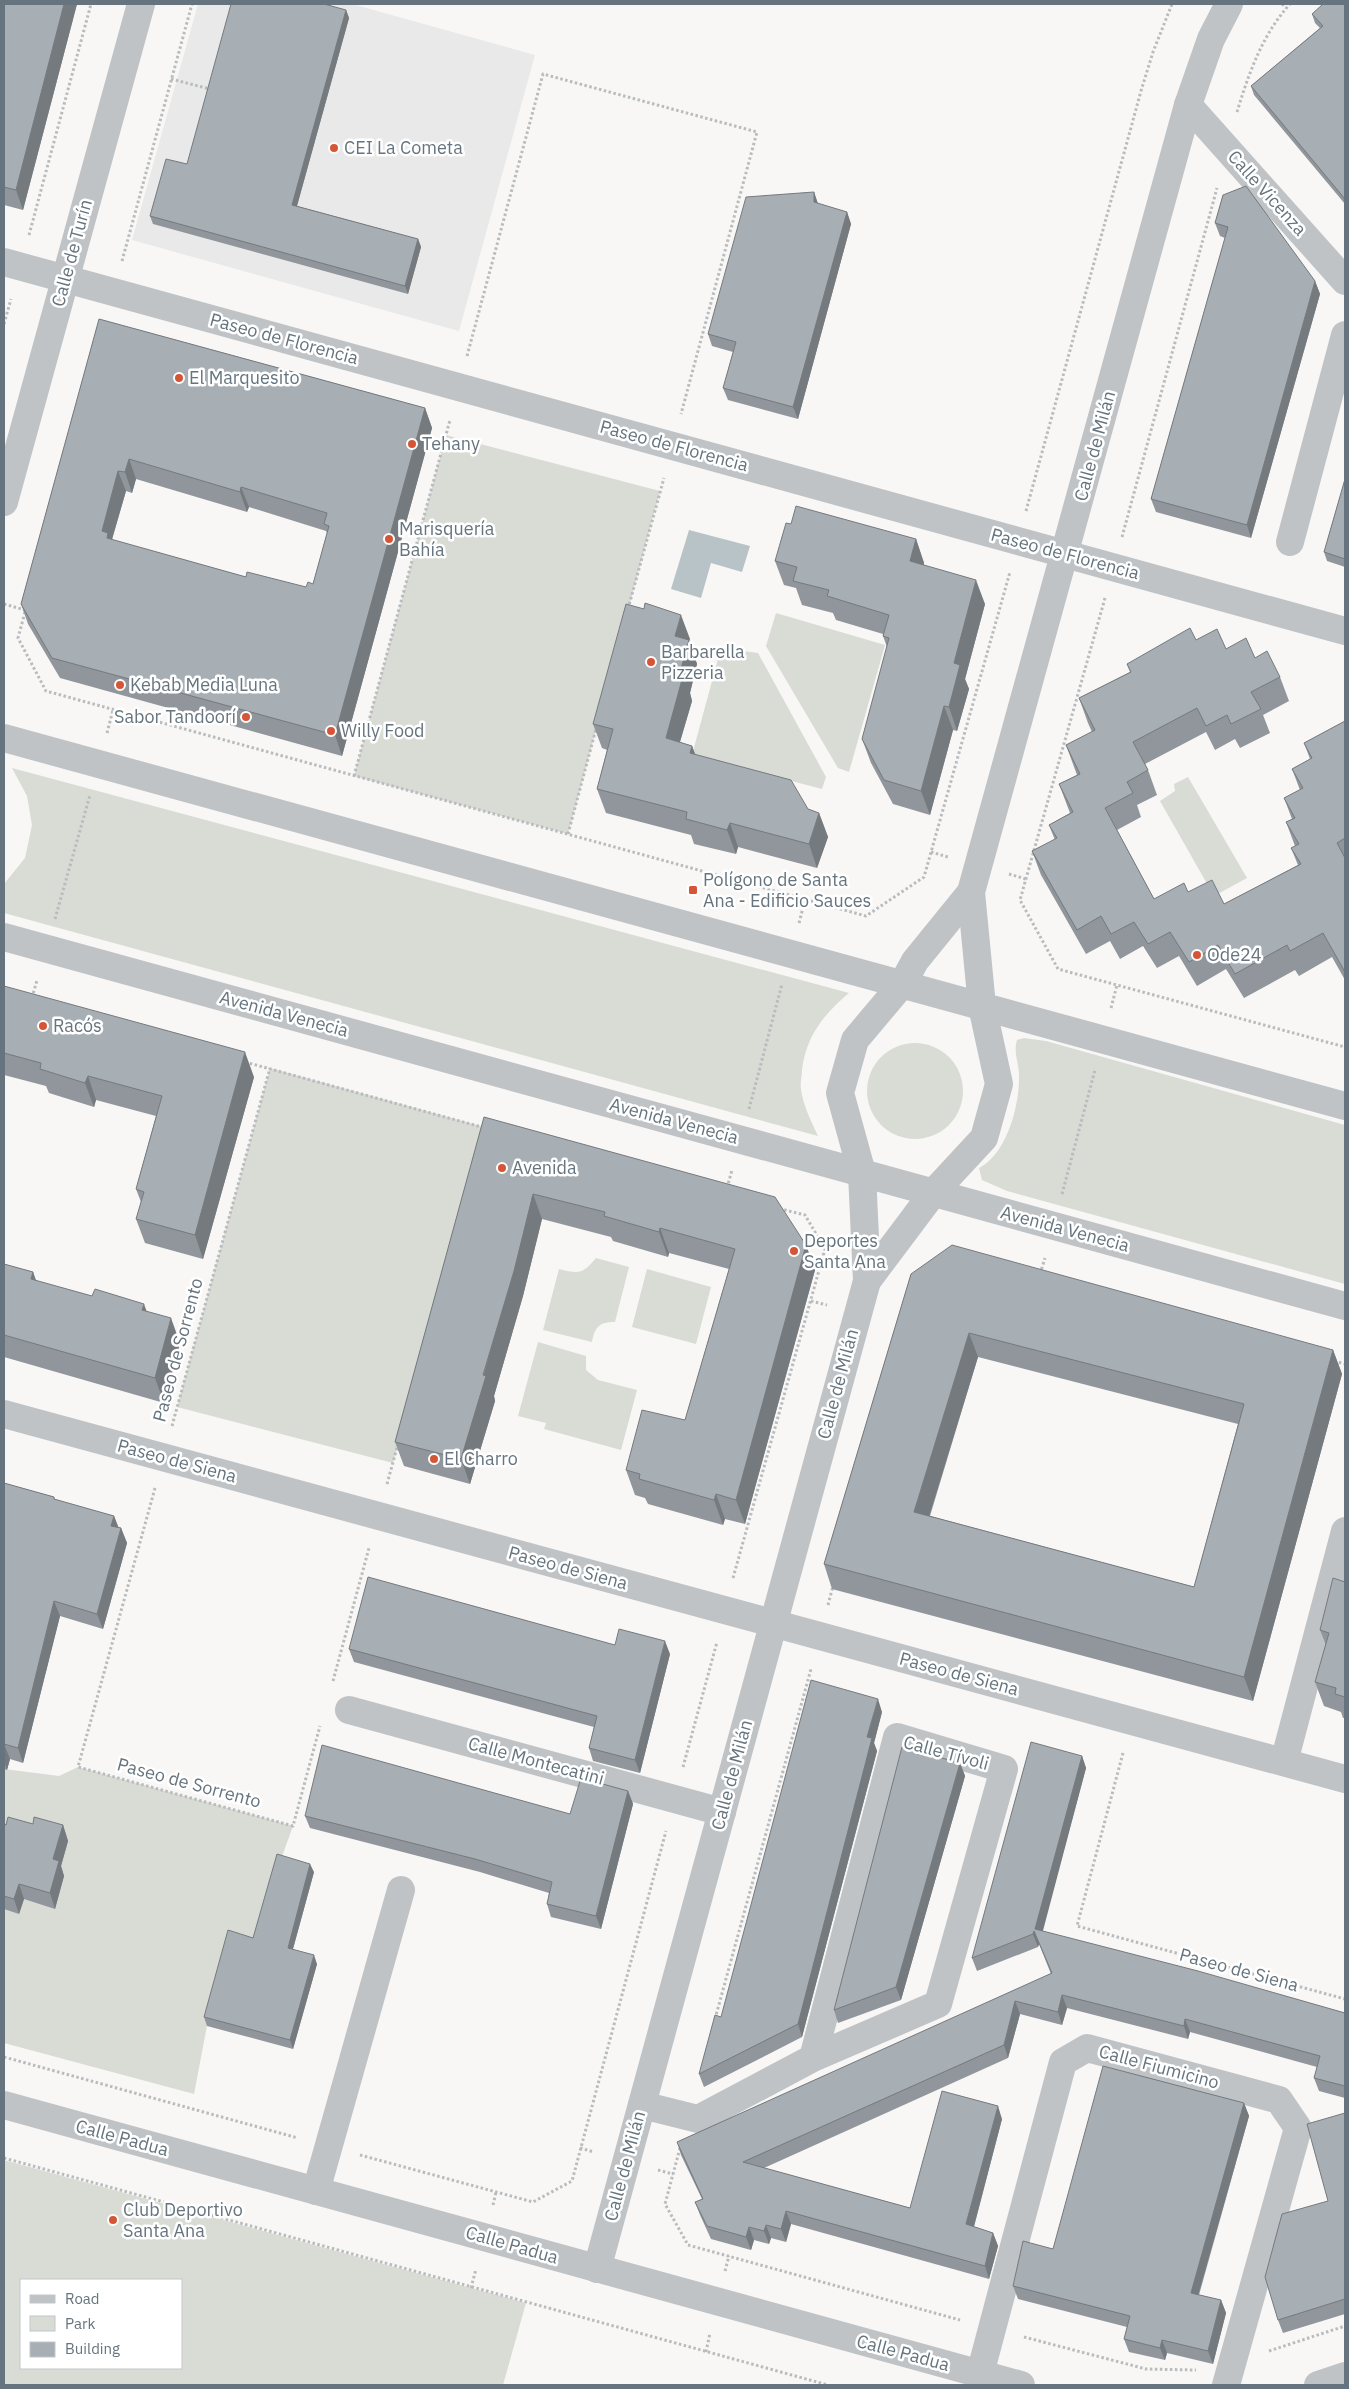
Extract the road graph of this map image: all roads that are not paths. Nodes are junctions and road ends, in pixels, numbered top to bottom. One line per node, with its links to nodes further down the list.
1 (141, 4): 5 (street, Calle de Turín)
2 (1229, 4): 3 (street, Calle de Milán)
3 (1188, 105): 6 (street, Calle Vicenza); 10 (street, Calle de Milán)
4 (12, 264): 5 (street, Paseo de Florencia)
5 (65, 280): 8 (street, Calle de Turín); 10 (street, Paseo de Florencia)
6 (1345, 281)
7 (1345, 335): 9 (street)
8 (4, 502)
9 (1290, 542)
10 (1066, 554): 11 (street, Paseo de Florencia); 13 (street, Calle de Milán)
11 (1345, 630)
12 (4, 738): 15 (street)
13 (971, 892): 15 (street, Calle de Milán); 16 (street, Calle de Milán)
14 (4, 937): 18 (street, Avenida Venecia)
15 (903, 983): 16 (street); 18 (street, Calle de Milán)
16 (982, 1006): 17 (street); 19 (street, Calle de Milán)
17 (1345, 1106)
18 (862, 1173): 19 (street, Avenida Venecia); 20 (street, Calle de Milán)
19 (933, 1193): 20 (street, Calle de Milán); 21 (street, Avenida Venecia)
20 (867, 1281): 24 (street, Calle de Milán)
21 (1345, 1306)
22 (4, 1414): 24 (street, Paseo de Siena)
23 (1345, 1531): 26 (street)
24 (773, 1624): 26 (street, Paseo de Siena); 28 (street, Calle de Milán)
25 (350, 1710): 28 (street, Calle Montecatini)
26 (1284, 1762): 27 (street, Paseo de Siena)
27 (1345, 1779)
28 (722, 1812): 32 (street, Calle de Milán)
29 (401, 1890): 33 (street)
30 (813, 2058): 30 (street, Calle Tívoli); 32 (street, Calle Tívoli)
31 (4, 2105): 33 (street, Calle Padua)
32 (642, 2105): 34 (street, Calle de Milán)
33 (316, 2191): 34 (street, Calle Padua)
34 (597, 2269): 35 (street, Calle Padua)
35 (980, 2374): 36 (street, Calle Fiumicino); 38 (street, Calle Padua)
36 (1229, 2374)
37 (1345, 2376): 39 (street)
38 (1021, 2385)
39 (1318, 2385)

